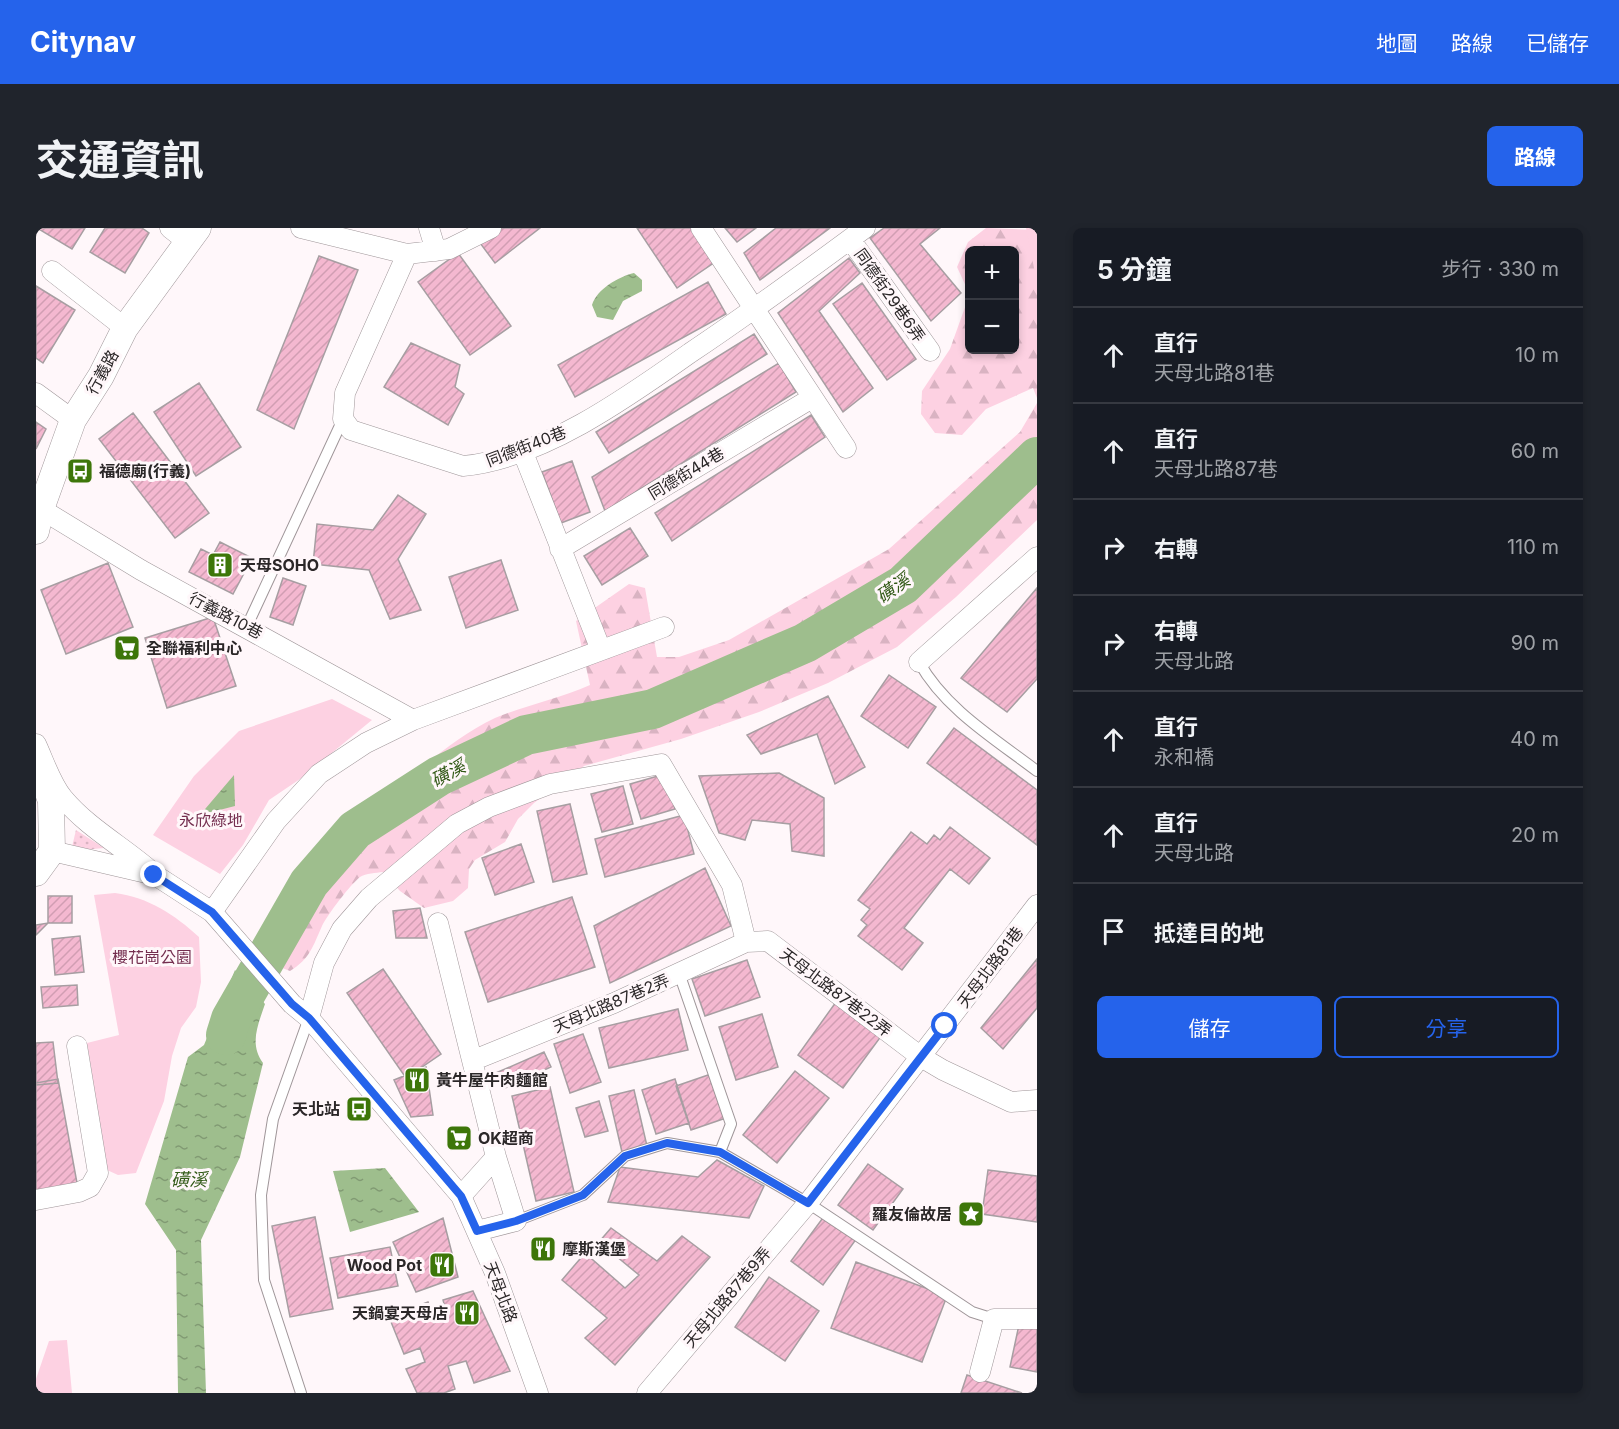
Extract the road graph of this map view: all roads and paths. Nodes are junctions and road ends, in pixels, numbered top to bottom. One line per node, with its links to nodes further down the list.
1 (301, 228): 8 (street)
2 (429, 228): 7 (street)
3 (491, 228): 7 (street)
4 (701, 228): 10 (street)
5 (186, 233): 11 (street, 行義路)
6 (858, 233): 10 (street, 同德街40巷); 12 (street, 同德街29巷6弄)
7 (436, 250): 8 (street)
8 (407, 254): 15 (street)
9 (52, 271): 11 (street)
10 (754, 309): 14 (street); 18 (street, 同德街40巷)
11 (125, 328): 16 (street, 行義路)
12 (930, 351)
13 (36, 393): 16 (street)
14 (812, 398): 17 (street); 20 (street, 同德街44巷)
15 (343, 418): 18 (street, 同德街40巷); 22 (lane)
16 (73, 420): 19 (street, 行義路)
17 (846, 448)
18 (522, 450): 20 (street)
19 (39, 520): 22 (street, 行義路10巷)
20 (560, 549): 24 (street)
21 (1037, 557): 25 (street)
22 (247, 626): 26 (street, 行義路10巷)
23 (664, 627): 24 (street)
24 (601, 650): 26 (street)
25 (919, 662): 29 (lane)
26 (412, 720): 34 (street)
27 (36, 744): 32 (street)
28 (36, 759): 30 (street)
29 (1037, 771)
30 (52, 851): 31 (street); 32 (street)
31 (36, 873)
32 (154, 875): 34 (street)
33 (1037, 905): 40 (street, 天母北路81巷)
34 (212, 912): 38 (street, 天母北路)
35 (438, 922): 41 (street)
36 (747, 942): 37 (street, 天母北路87巷2弄); 38 (street); 40 (street, 天母北路87巷22弄)
37 (679, 973): 41 (street, 天母北路87巷2弄); 43 (lane)
38 (309, 1018): 45 (street, 天母北路); 53 (lane)
39 (77, 1046): 46 (street)
40 (921, 1057): 42 (street, 天母北路87巷22弄); 47 (street, 天母北路81巷)
41 (474, 1060): 44 (street)
42 (1037, 1100)
43 (720, 1152): 47 (lane); 48 (lane)
44 (496, 1158): 45 (street); 48 (street)
45 (461, 1196): 49 (street, 天母北路)
46 (36, 1200)
47 (808, 1203): 50 (lane); 55 (street, 天母北路87巷9弄)
48 (516, 1221): 49 (street)
49 (477, 1231): 54 (street, 天母北路)
50 (994, 1319): 51 (street); 52 (street)
51 (1037, 1319)
52 (980, 1372)
53 (301, 1393)
54 (538, 1393)
55 (647, 1393)

